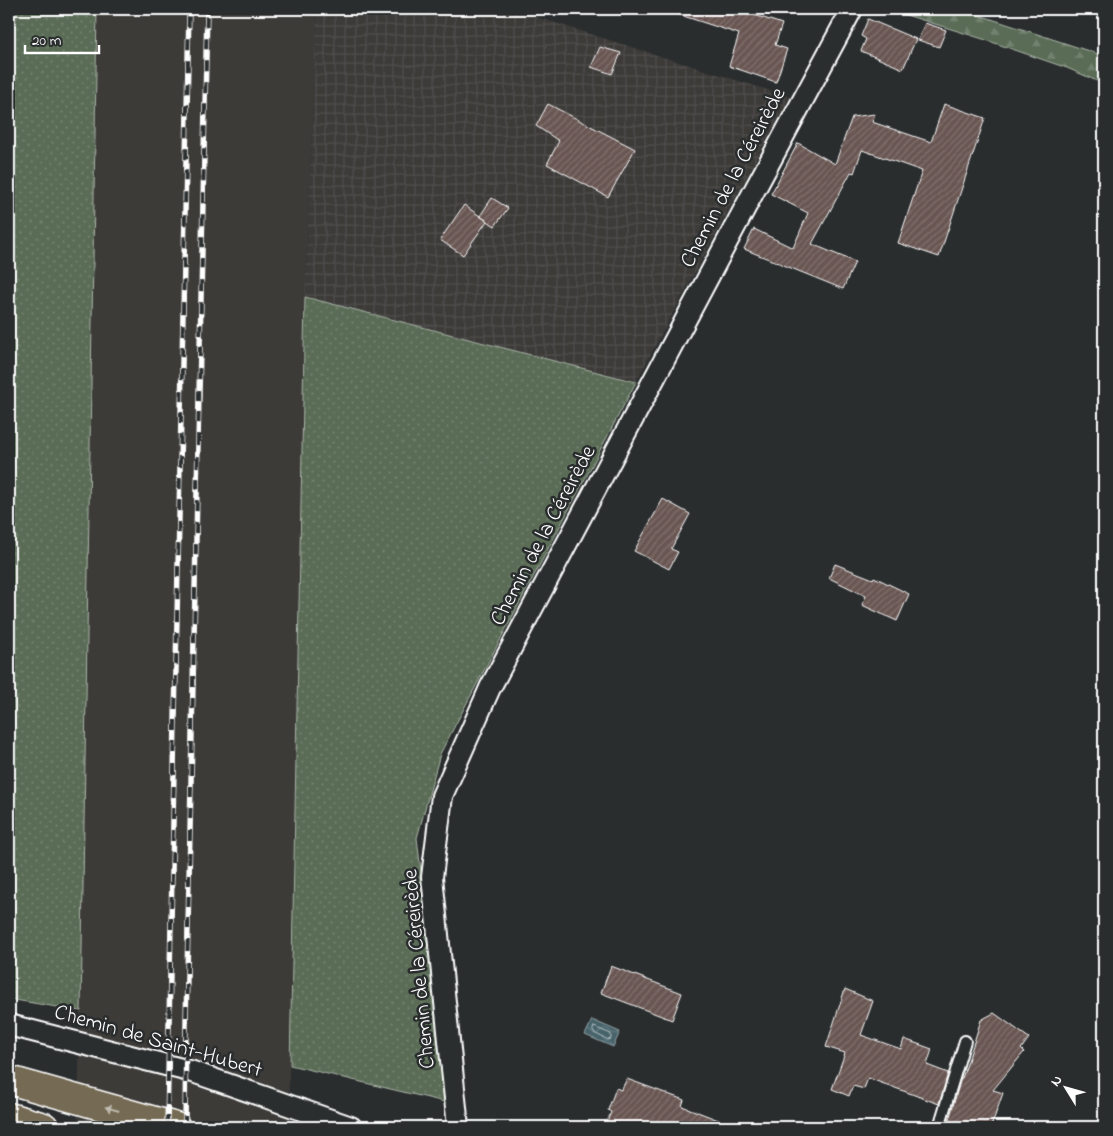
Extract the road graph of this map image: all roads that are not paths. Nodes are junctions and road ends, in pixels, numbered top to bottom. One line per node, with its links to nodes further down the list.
1 (852, 9): 9 (street, Chemin de la Céreirède)
2 (9, 1025): 8 (street, Chemin de Saint-Hubert)
3 (965, 1041): 10 (lane)
4 (9, 1080): 7 (main road, one-way to 4)
5 (9, 1117): 6 (main road)
6 (44, 1127)
7 (176, 1127)
8 (351, 1127)
9 (458, 1127)
10 (939, 1127)

